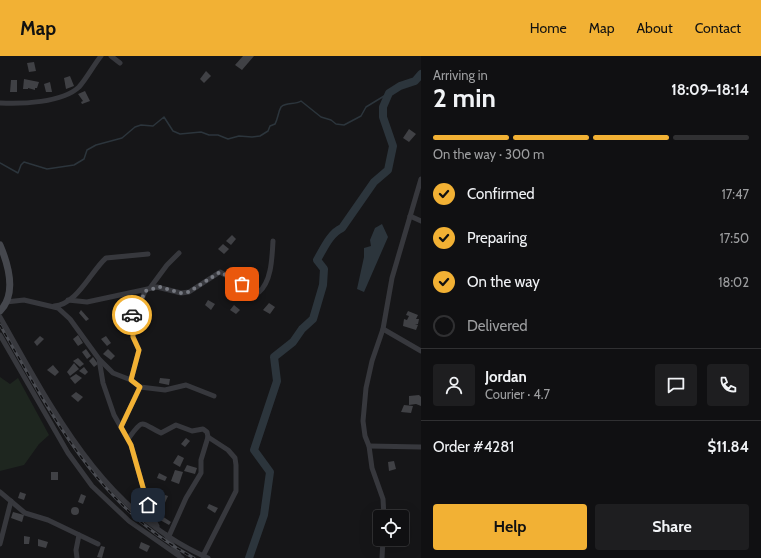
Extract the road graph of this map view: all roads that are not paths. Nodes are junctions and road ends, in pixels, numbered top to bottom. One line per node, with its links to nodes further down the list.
1 (101, 56): 4 (street)
2 (111, 56): 3 (street)
3 (120, 63)
4 (0, 103)
5 (421, 179): 6 (street)
6 (410, 216): 7 (street); 18 (street)
7 (421, 221)
8 (273, 241): 12 (street)
9 (0, 245): 14 (street)
10 (178, 253): 12 (street)
11 (148, 254): 13 (street)
12 (147, 290): 13 (street); 22 (street)
13 (68, 300): 15 (street)
14 (6, 302): 15 (street); 16 (street)
15 (53, 306): 21 (street)
16 (0, 311)
17 (0, 317): 33 (street)
18 (383, 329): 20 (street); 28 (street)
19 (0, 335): 41 (street)
20 (421, 351)
21 (99, 359): 22 (street); 25 (street)
22 (131, 380): 23 (street)
23 (140, 387): 24 (street); 25 (street)
24 (214, 396)
25 (121, 427): 27 (street)
26 (208, 437): 27 (street); 34 (street); 39 (street)
27 (128, 439): 33 (street)
28 (369, 446): 29 (street); 32 (street)
29 (421, 447)
30 (0, 492): 31 (street)
31 (10, 501): 35 (street); 36 (street)
32 (384, 510)
33 (158, 529): 34 (street)
34 (166, 534): 39 (street); 41 (street)
35 (78, 535): 37 (street); 40 (street)
36 (0, 544)
37 (98, 544)
38 (383, 546): 42 (street)
39 (206, 557)
40 (77, 558)
41 (182, 558)
42 (382, 558)

